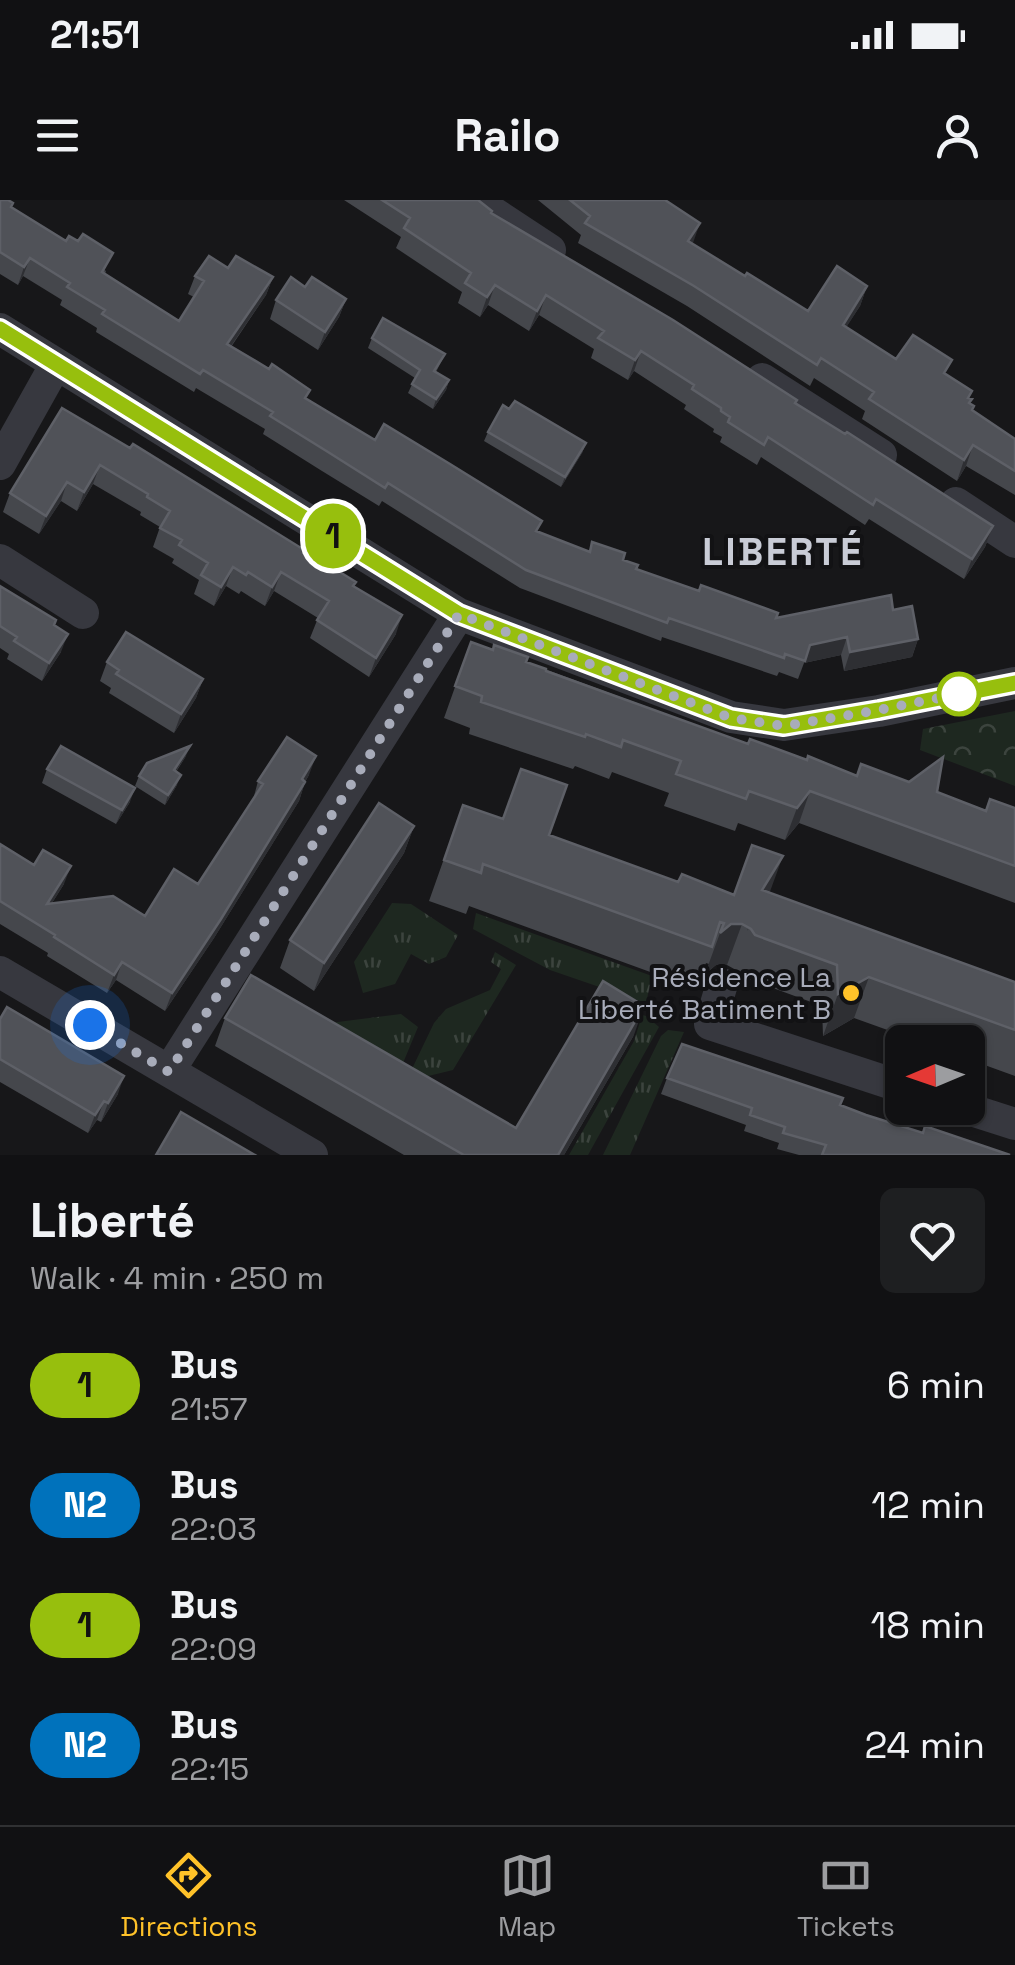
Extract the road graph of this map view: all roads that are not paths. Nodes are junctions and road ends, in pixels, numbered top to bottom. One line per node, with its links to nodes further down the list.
1 (474, 200): 2 (street)
2 (575, 265)
3 (0, 330): 4 (street)
4 (56, 364): 6 (street); 12 (street)
5 (741, 364): 7 (street)
6 (0, 464)
7 (902, 469)
8 (934, 490): 9 (street)
9 (1015, 542)
10 (0, 560): 11 (street)
11 (83, 613)
12 (459, 614): 13 (street); 16 (street)
13 (1015, 683)
14 (0, 972): 16 (street)
15 (722, 984): 17 (street)
16 (169, 1072): 20 (street)
17 (885, 1081)
18 (985, 1114): 19 (street)
19 (1015, 1124)
20 (312, 1155)

